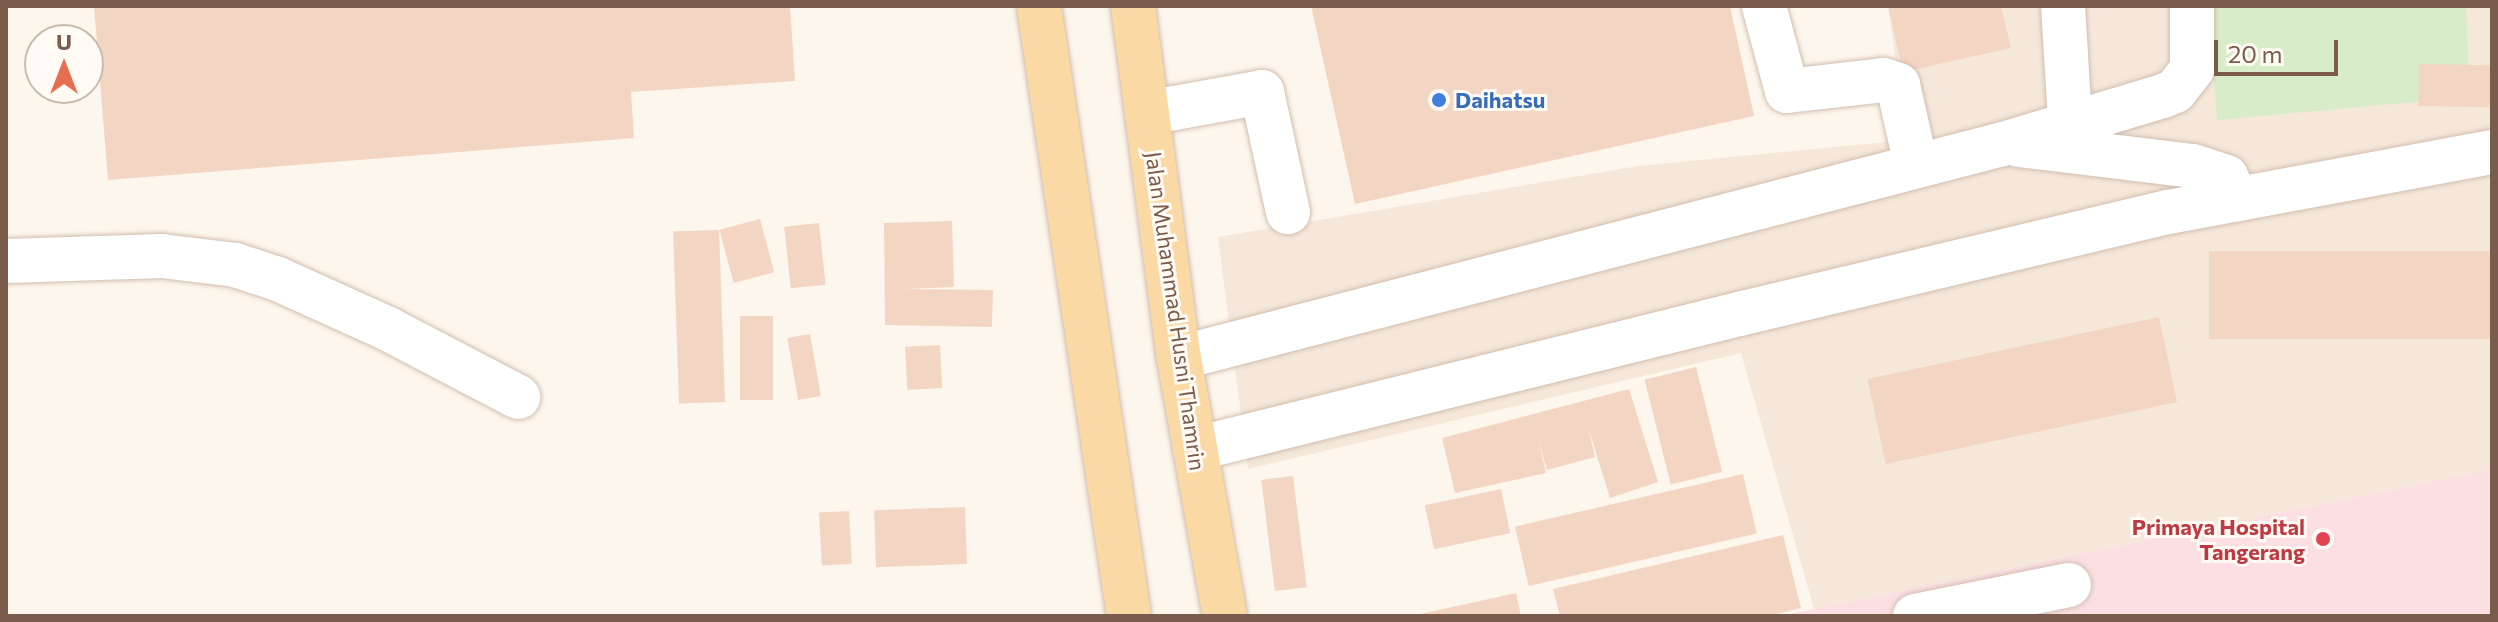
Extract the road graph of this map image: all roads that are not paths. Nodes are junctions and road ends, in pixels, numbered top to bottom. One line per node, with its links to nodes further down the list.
1 (1039, 6): 18 (main road)
2 (1133, 6): 6 (main road, Jalan Muhammad Husni Thamrin)
3 (1764, 6): 10 (lane)
4 (2063, 6): 7 (lane)
5 (2192, 6): 7 (lane)
6 (1147, 113): 12 (lane); 14 (main road, Jalan Muhammad Husni Thamrin)
7 (2070, 122): 8 (lane)
8 (2003, 144): 10 (lane); 11 (lane)
9 (2492, 152): 11 (lane)
10 (1916, 165): 14 (lane)
11 (2237, 199): 16 (lane)
12 (1288, 212)
13 (6, 261): 15 (lane)
14 (1179, 358): 16 (main road, Jalan Muhammad Husni Thamrin)
15 (518, 397)
16 (1195, 449): 19 (main road, Jalan Muhammad Husni Thamrin)
17 (2069, 585): 20 (lane)
18 (1129, 616)
19 (1225, 616)
20 (1915, 616)

